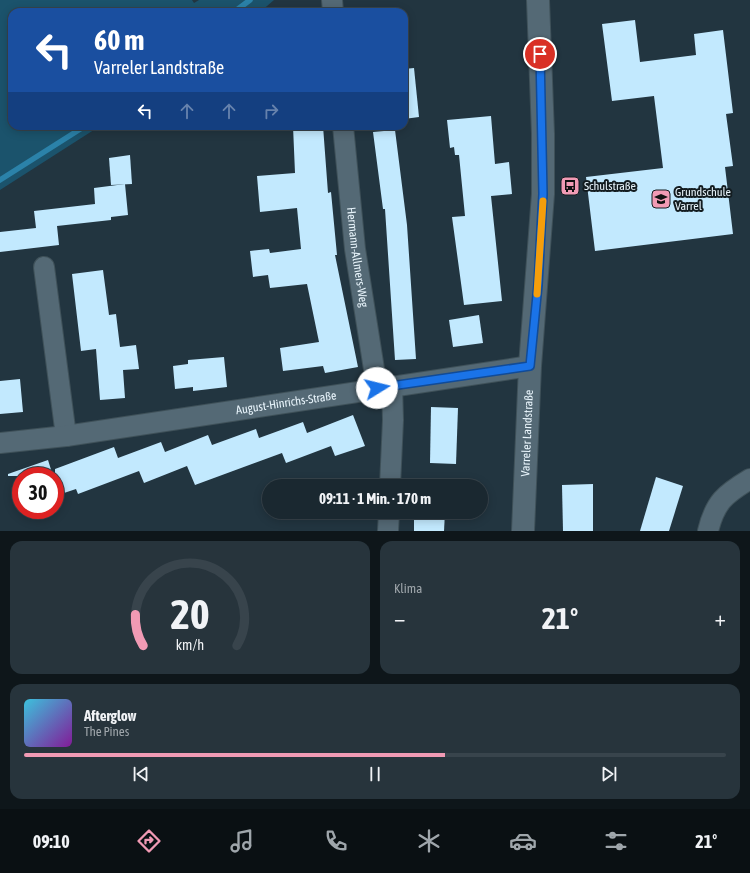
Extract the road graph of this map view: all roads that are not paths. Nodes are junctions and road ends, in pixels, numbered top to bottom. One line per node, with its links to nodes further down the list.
1 (538, 0): 4 (main road, Varreler Landstraße)
2 (343, 130): 5 (street, Hermann-Allmers-Weg)
3 (44, 267): 6 (street)
4 (530, 366): 5 (street, August-Hinrichs-Straße); 12 (main road, Varreler Landstraße)
5 (384, 387): 6 (street, August-Hinrichs-Straße); 8 (street, Hermann-Allmers-Weg)
6 (66, 436): 7 (street, August-Hinrichs-Straße)
7 (0, 443)
8 (390, 479)
9 (750, 479): 13 (street)
10 (388, 519): 11 (street)
11 (388, 531)
12 (523, 531)
13 (708, 531)

